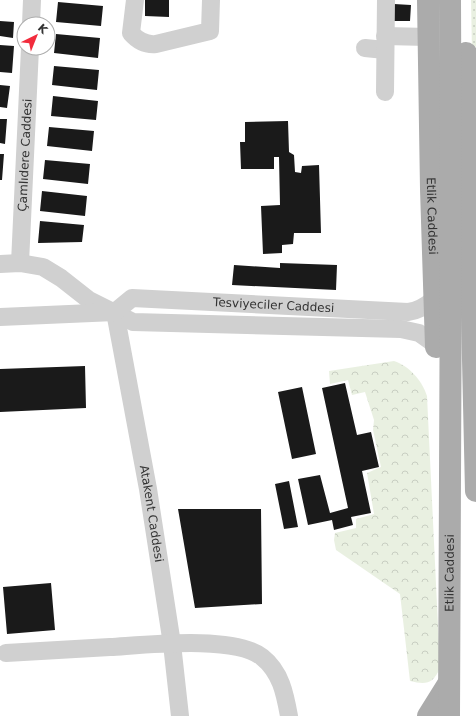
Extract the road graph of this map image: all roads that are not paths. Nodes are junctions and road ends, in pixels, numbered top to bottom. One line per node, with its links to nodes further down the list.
1 (32, 0): 8 (street)
2 (135, 0): 3 (street)
3 (211, 0)
4 (386, 0): 10 (street)
5 (428, 0): 9 (main road, Etlik Caddesi)
6 (450, 0): 24 (main road, Etlik Caddesi)
7 (464, 0): 15 (main road)
8 (31, 16)
9 (428, 37): 10 (street); 18 (main road, Etlik Caddesi)
10 (385, 43): 11 (street); 13 (street)
11 (365, 48)
12 (30, 56): 16 (street, Çamlıdere Caddesi)
13 (385, 92)
14 (476, 195): 15 (main road)
15 (470, 245): 19 (main road)
16 (20, 263): 17 (street); 20 (street)
17 (0, 264)
18 (434, 299): 20 (street, Tesviyeciler Caddesi); 22 (main road, Etlik Caddesi)
19 (474, 310): 23 (main road)
20 (115, 312): 21 (street); 22 (street, Tesviyeciler Caddesi); 28 (street, Atakent Caddesi)
21 (0, 317)
22 (436, 345): 24 (main road, Etlik Caddesi)
23 (475, 396): 25 (main road)
24 (449, 430): 30 (main road, Etlik Caddesi)
25 (476, 470): 26 (main road)
26 (476, 484): 27 (main road)
27 (476, 491)
28 (172, 644): 29 (street); 31 (street, Atakent Caddesi); 32 (street)
29 (6, 653)
30 (448, 684): 33 (main road); 34 (main road, Etlik Caddesi)
31 (180, 716)
32 (289, 716)
33 (428, 716)
34 (449, 716)

